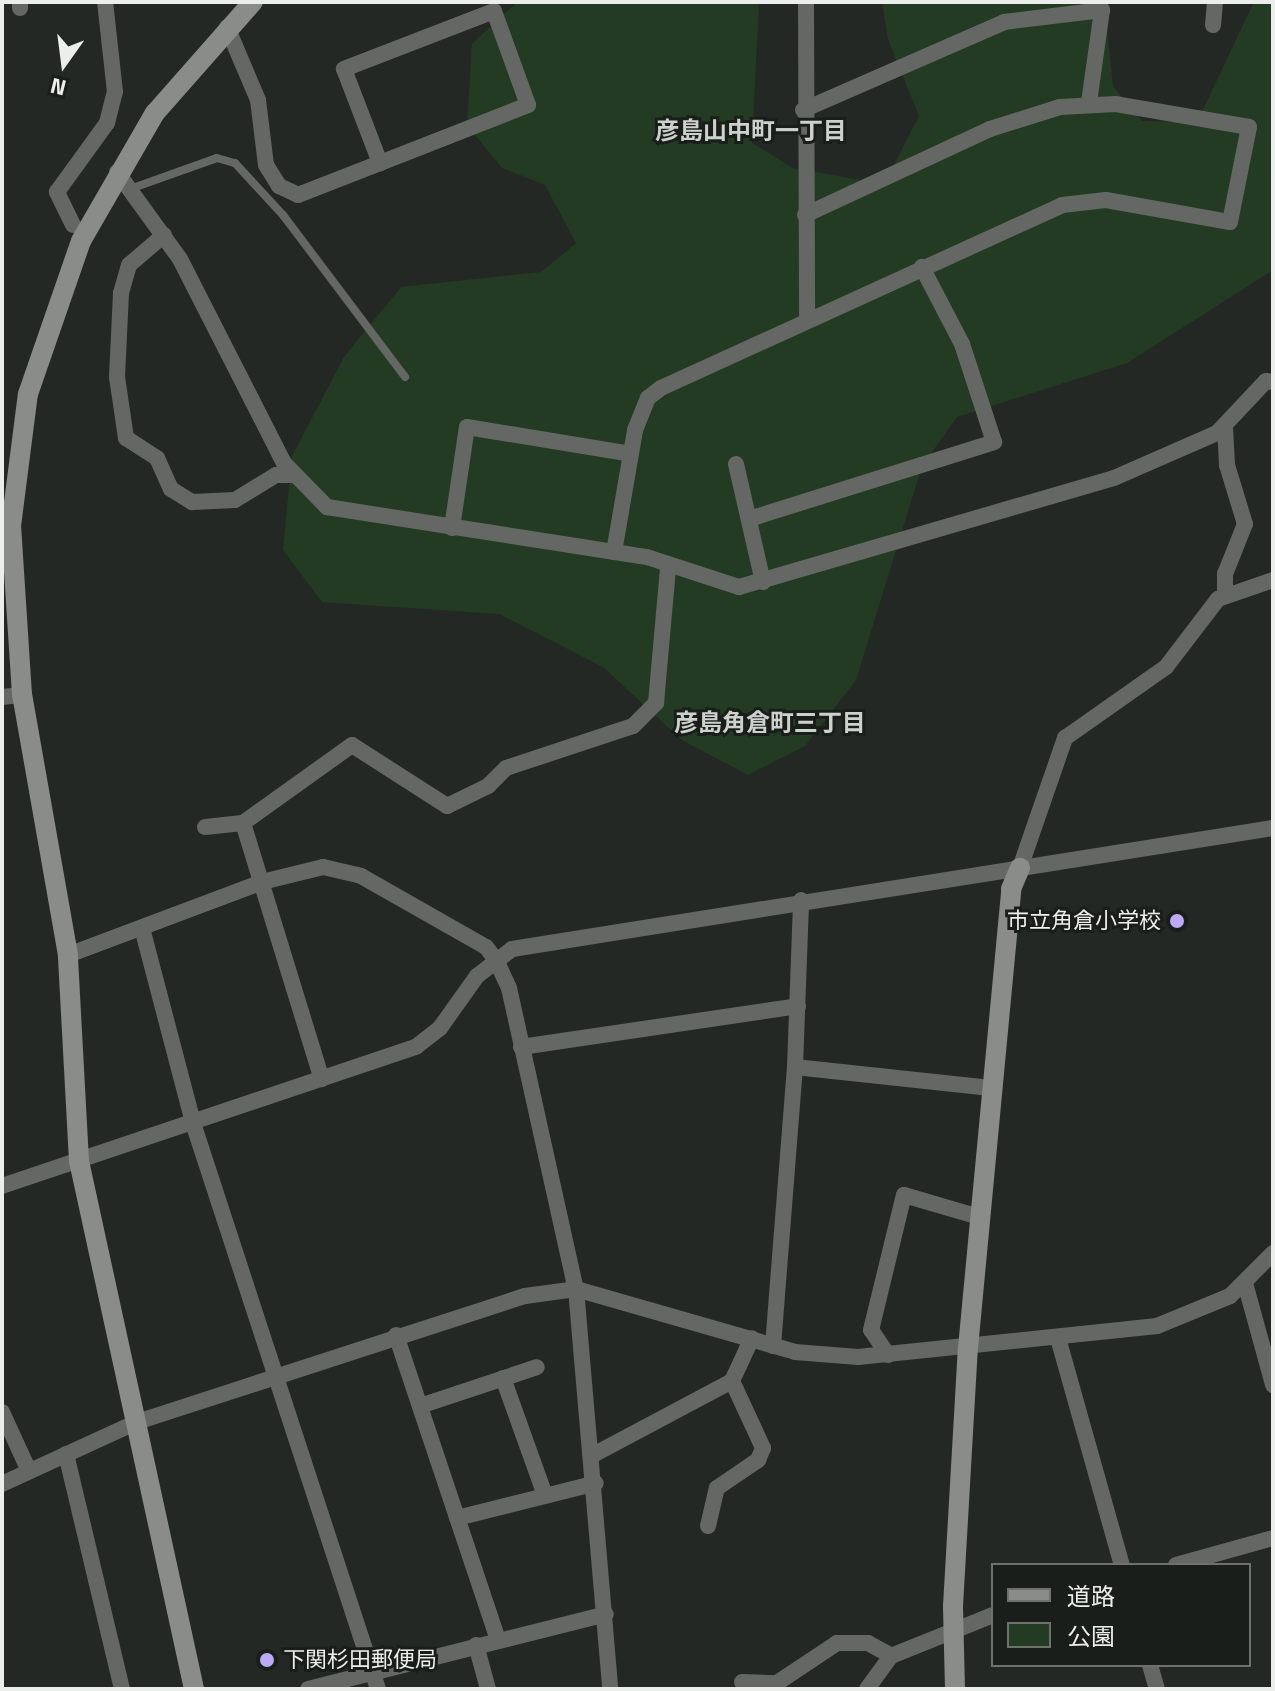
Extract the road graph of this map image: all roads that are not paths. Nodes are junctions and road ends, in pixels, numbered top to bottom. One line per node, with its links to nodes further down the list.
1 (105, 2): 13 (street)
2 (253, 2): 6 (street)
3 (806, 2): 8 (street)
4 (1215, 2): 5 (street)
5 (1213, 25)
6 (227, 27): 9 (street); 10 (street)
7 (1089, 103): 8 (street); 12 (street); 15 (street)
8 (803, 110): 12 (street)
9 (380, 163): 9 (street)
10 (117, 172): 11 (street); 24 (street)
11 (130, 189): 14 (street); 17 (lane)
12 (805, 215): 16 (street)
13 (73, 225)
14 (164, 235): 22 (street); 22 (street)
15 (922, 267): 16 (street); 23 (street)
16 (807, 319): 20 (street)
17 (405, 377)
18 (1273, 382): 19 (street)
19 (1225, 426): 29 (street); 31 (street)
20 (631, 454): 25 (street); 26 (street)
21 (736, 464): 23 (street)
22 (292, 475): 25 (street)
23 (749, 519): 29 (street)
24 (6, 526): 30 (street)
25 (452, 528): 26 (street)
26 (614, 552): 27 (street)
27 (668, 569): 29 (street); 33 (street)
28 (1273, 580): 31 (street)
29 (763, 582)
30 (7, 593): 32 (street)
31 (1225, 595): 36 (street)
32 (12, 696): 40 (street)
33 (243, 823): 34 (street); 37 (street)
34 (205, 827)
35 (1273, 828): 36 (street)
36 (1020, 868): 38 (street); 46 (street)
37 (262, 882): 39 (street); 41 (street); 45 (street)
38 (801, 900): 41 (street); 42 (street)
39 (142, 928): 40 (street); 47 (street)
40 (68, 955): 48 (street)
41 (496, 960): 43 (street); 45 (street)
42 (798, 1006): 43 (street); 44 (street)
43 (521, 1047): 53 (street)
44 (795, 1067): 46 (street); 57 (street)
45 (322, 1079): 47 (street)
46 (991, 1088): 50 (street)
47 (193, 1123): 48 (street); 61 (street)
48 (79, 1161): 49 (street); 67 (street)
49 (2, 1186)
50 (979, 1217): 58 (street); 59 (street)
51 (1273, 1253): 52 (street)
52 (1245, 1283): 56 (street); 64 (street)
53 (576, 1289): 54 (street); 55 (street); 69 (street)
54 (396, 1335): 61 (street); 65 (street)
55 (752, 1338): 57 (street); 63 (street)
56 (1058, 1338): 58 (street); 77 (street)
57 (773, 1346): 59 (street)
58 (968, 1348): 59 (street); 81 (street)
59 (888, 1355)
60 (537, 1367): 62 (street)
61 (276, 1375): 67 (street); 86 (street)
62 (503, 1378): 65 (street); 73 (street)
63 (732, 1381): 69 (street); 75 (street)
64 (1273, 1385)
65 (420, 1406): 74 (street)
66 (2, 1412): 70 (street)
67 (137, 1422): 68 (street); 89 (street)
68 (66, 1454): 70 (street); 88 (street)
69 (593, 1455): 71 (street)
70 (29, 1471): 72 (street)
71 (596, 1483): 73 (street); 79 (street)
72 (2, 1484)
73 (545, 1495): 74 (street)
74 (457, 1518): 82 (street)
75 (708, 1526)
76 (1273, 1538): 78 (street)
77 (1121, 1563)
78 (1183, 1563)
79 (606, 1614): 82 (street); 93 (street)
80 (991, 1616): 81 (street)
81 (953, 1628): 84 (street); 95 (street)
82 (498, 1640): 83 (street)
83 (476, 1645): 86 (street); 92 (street)
84 (891, 1656): 87 (street); 94 (street)
85 (1151, 1667): 96 (street)
86 (373, 1671): 90 (street); 91 (street)
87 (742, 1682)
88 (122, 1689)
89 (194, 1689)
90 (308, 1689)
91 (378, 1689)
92 (488, 1689)
93 (610, 1689)
94 (867, 1689)
95 (955, 1689)
96 (1157, 1689)

